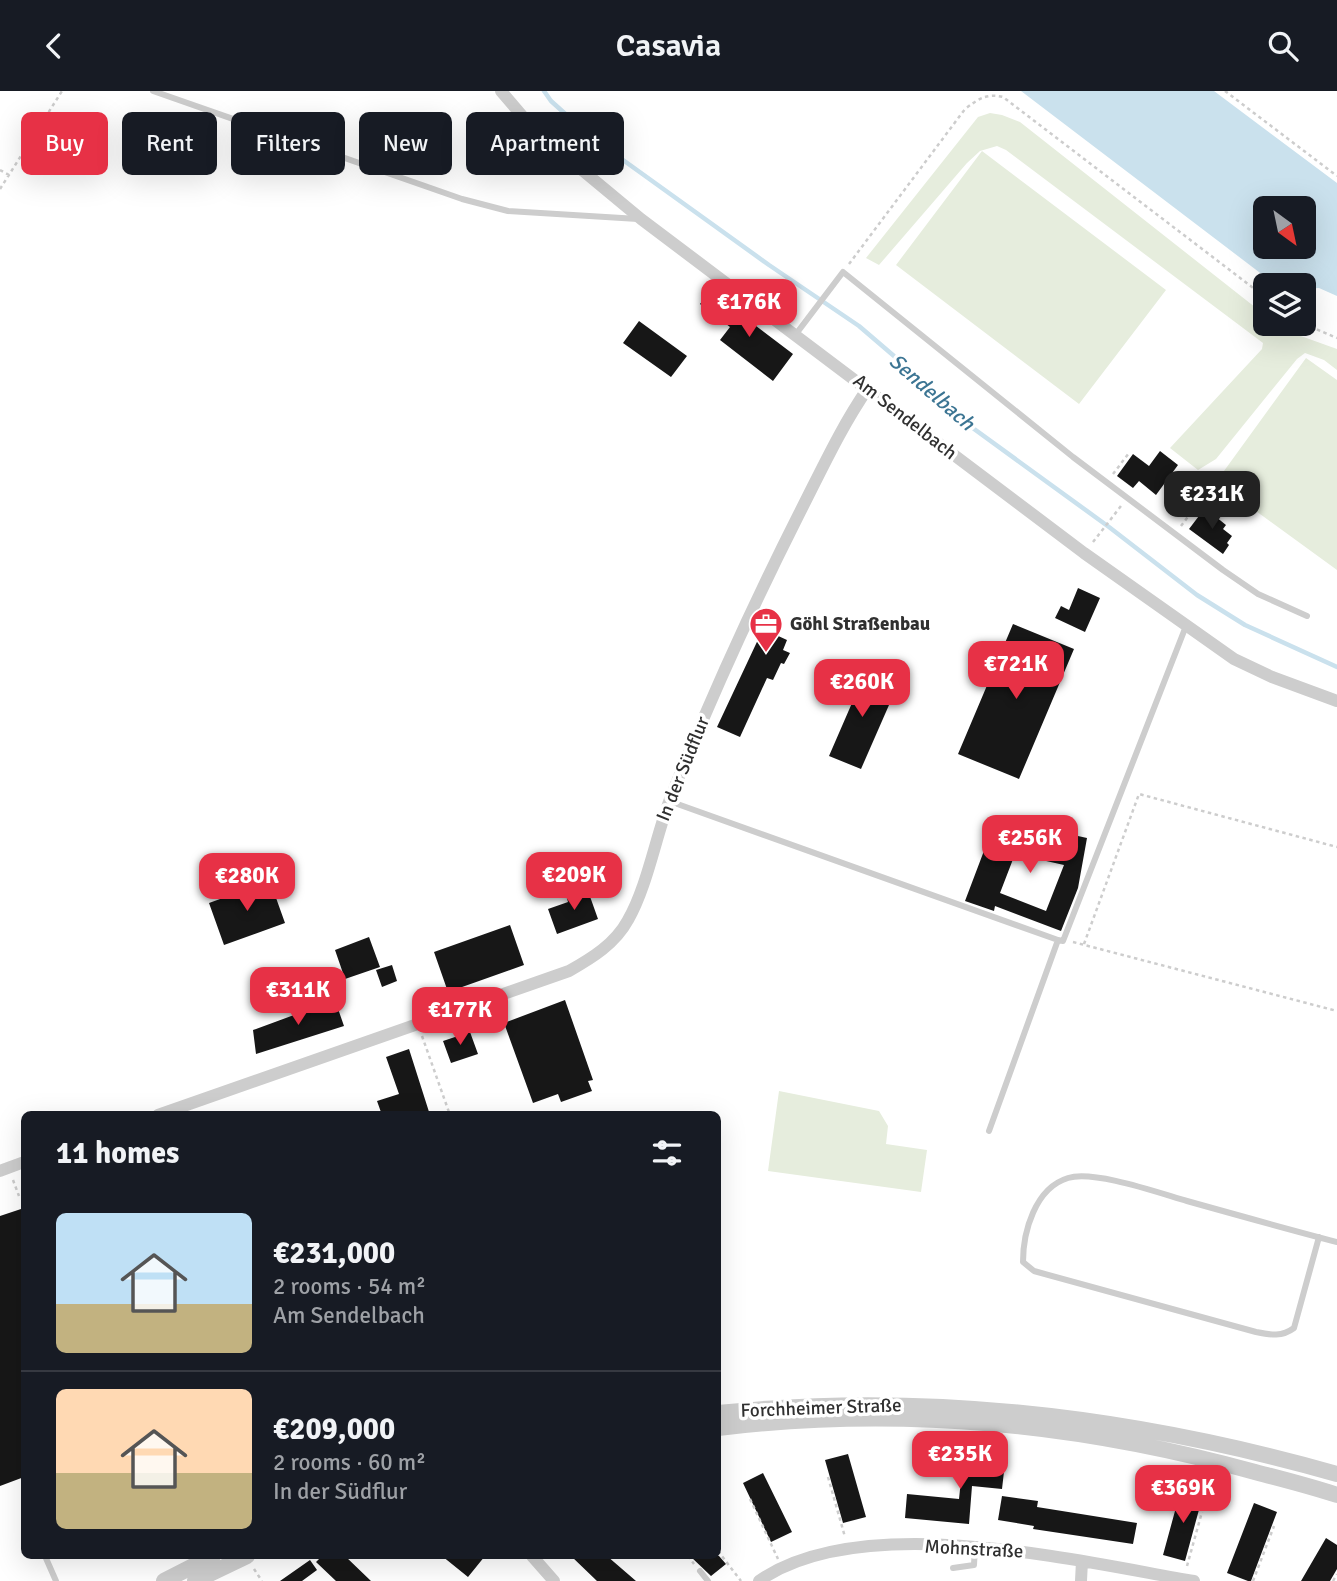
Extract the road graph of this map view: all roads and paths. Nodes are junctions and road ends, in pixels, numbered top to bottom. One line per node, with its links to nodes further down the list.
1 (62, 91): 7 (path)
2 (153, 91): 10 (lane)
3 (501, 91): 10 (street, Am Sendelbach)
4 (1225, 91): 8 (path)
5 (991, 93): 11 (path); 12 (path)
6 (0, 170): 7 (path)
7 (9, 174): 9 (path)
8 (1337, 176)
9 (0, 189)
10 (641, 219): 14 (street, Am Sendelbach)
11 (843, 272): 14 (lane); 18 (lane)
12 (1253, 288)
13 (1316, 329): 15 (path)
14 (796, 334): 16 (street, Am Sendelbach)
15 (1337, 338)
16 (869, 388): 24 (street, Am Sendelbach); 26 (street, In der Südflur)
17 (1129, 453): 18 (path)
18 (1107, 482): 21 (lane)
19 (1205, 494): 21 (path)
20 (1115, 514): 22 (path)
21 (1175, 534): 23 (lane)
22 (1095, 539)
23 (1307, 615)
24 (1186, 626): 25 (street, Am Sendelbach); 28 (lane)
25 (1337, 701)
26 (669, 801): 28 (lane); 31 (street, In der Südflur)
27 (1337, 847): 29 (path)
28 (1060, 941): 29 (path); 34 (lane)
29 (1084, 944): 30 (path)
30 (1337, 1011)
31 (418, 1025): 32 (street, In der Südflur); 33 (path)
32 (170, 1111)
33 (449, 1111)
34 (989, 1131)
35 (21, 1163): 36 (street)
36 (0, 1171)
37 (13, 1178): 38 (path)
38 (19, 1196)
39 (1319, 1237): 39 (lane); 40 (lane)
40 (1337, 1242)
41 (721, 1413): 43 (street, Forchheimer Straße)
42 (721, 1428): 45 (street, Forchheimer Straße)
43 (1337, 1474)
44 (828, 1477): 50 (path)
45 (1337, 1495)
46 (750, 1499): 57 (path)
47 (1202, 1512): 61 (path)
48 (1274, 1526): 71 (path)
49 (975, 1546): 50 (street, Mohnstraße); 55 (street, Mohnstraße); 58 (lane)
50 (849, 1550): 57 (street, Mohnstraße)
51 (721, 1555): 68 (path)
52 (46, 1559): 62 (lane)
53 (208, 1559): 63 (street)
54 (535, 1559): 66 (street)
55 (1082, 1561): 61 (street, Mohnstraße); 70 (street)
56 (250, 1562): 64 (street); 65 (path)
57 (783, 1568): 69 (street, Mohnstraße)
58 (953, 1568)
59 (700, 1571): 67 (lane)
60 (1337, 1574): 72 (path)
61 (1189, 1580)
62 (56, 1581)
63 (164, 1581)
64 (195, 1581)
65 (262, 1581)
66 (554, 1581)
67 (708, 1581)
68 (741, 1581)
69 (759, 1581)
70 (1081, 1581)
71 (1253, 1581)
72 (1333, 1581)

